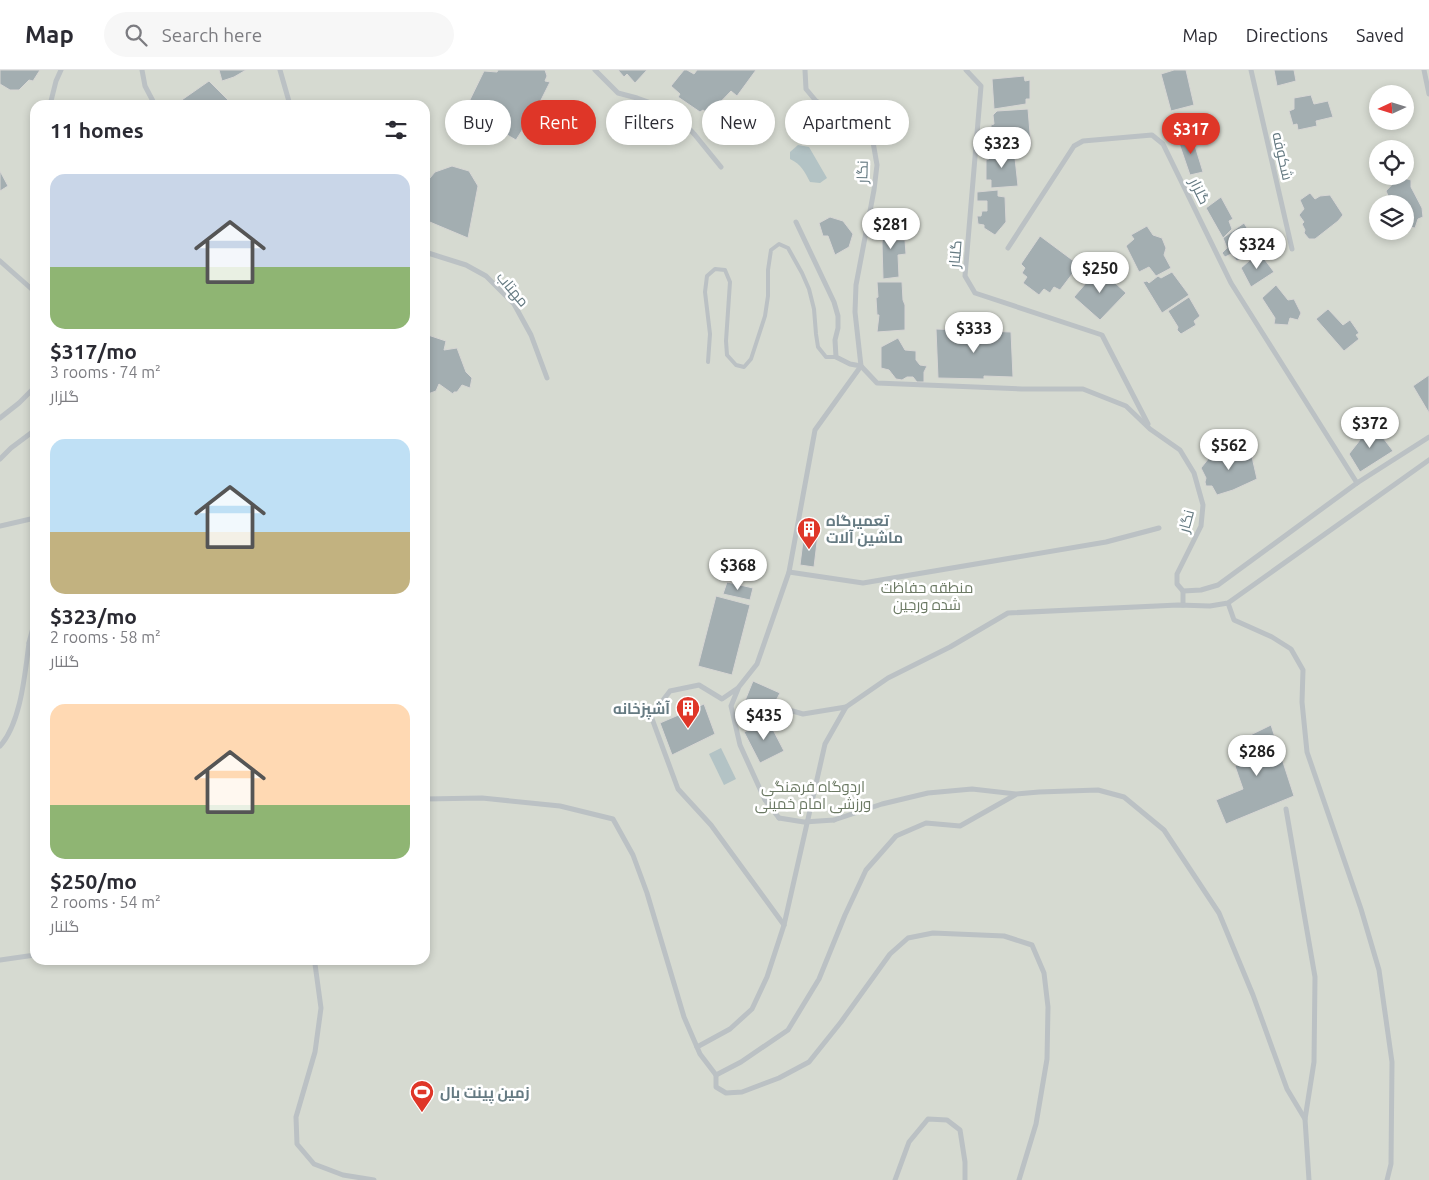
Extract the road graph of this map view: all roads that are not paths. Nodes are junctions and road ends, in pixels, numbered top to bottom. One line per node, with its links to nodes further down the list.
1 (61, 70): 10 (street)
2 (142, 70): 11 (street)
3 (280, 70): 12 (street)
4 (595, 70): 13 (street)
5 (804, 70): 22 (street, نگار)
6 (966, 70): 26 (street, گلنار)
7 (1251, 70): 16 (street, شکوفه)
8 (1424, 70): 9 (street)
9 (1429, 94)
10 (51, 100)
11 (152, 100)
12 (289, 100)
13 (720, 167)
14 (796, 222): 20 (street)
15 (1008, 248): 31 (street, گلزار)
16 (1292, 248)
17 (430, 254): 23 (street, مهتاب)
18 (0, 261): 19 (street)
19 (30, 288)
20 (836, 357): 21 (lane); 22 (street, نگار)
21 (708, 362)
22 (861, 366): 26 (street, نگار); 35 (street)
23 (548, 378)
24 (30, 392): 25 (street)
25 (0, 418)
26 (1150, 429): 36 (street, نگار)
27 (30, 434): 29 (street)
28 (1429, 437): 31 (street)
29 (0, 459)
30 (1429, 460): 37 (street)
31 (1357, 483): 36 (street)
32 (30, 519): 33 (street)
33 (0, 526)
34 (1159, 528): 35 (street)
35 (790, 572): 41 (street)
36 (1183, 591): 38 (street, نگار)
37 (1228, 603): 38 (street); 61 (street)
38 (1183, 605): 42 (street)
39 (30, 639): 40 (street)
40 (29, 643): 44 (street)
41 (738, 688): 45 (street, bridge); 48 (street)
42 (846, 707): 43 (street); 48 (street)
43 (782, 708)
44 (0, 746)
45 (1016, 794): 53 (street); 54 (street)
46 (430, 799): 52 (street)
47 (1286, 809): 54 (street)
48 (784, 925): 52 (street)
49 (30, 955): 50 (street)
50 (0, 960)
51 (315, 965): 55 (street)
52 (697, 1047): 53 (street)
53 (716, 1075): 59 (street)
54 (1304, 1119): 60 (street)
55 (342, 1177): 56 (street)
56 (374, 1180)
57 (895, 1180): 58 (street)
58 (965, 1180)
59 (1019, 1180)
60 (1309, 1180)
61 (1387, 1180)

